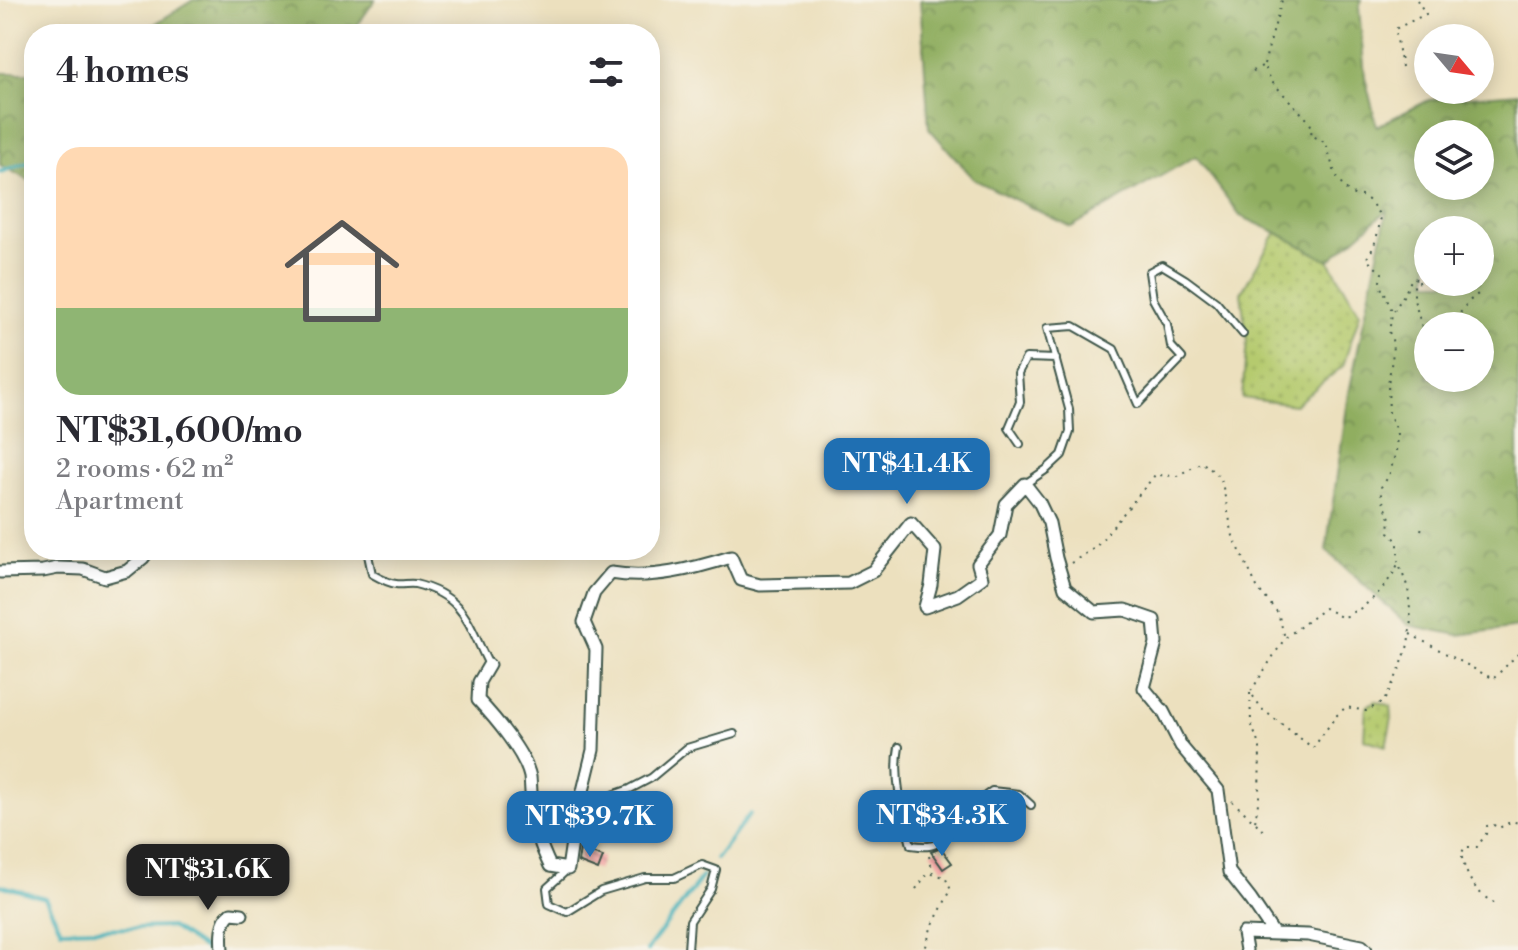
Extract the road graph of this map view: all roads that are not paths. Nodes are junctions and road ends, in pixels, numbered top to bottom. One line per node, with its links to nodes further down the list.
1 (1243, 334): 2 (lane)
2 (1056, 359): 3 (lane); 4 (lane)
3 (1020, 444)
4 (1025, 484): 12 (street); 15 (street)
5 (141, 560): 7 (street)
6 (369, 560): 8 (lane)
7 (0, 572)
8 (489, 665): 13 (street)
9 (734, 734): 12 (lane)
10 (899, 747): 11 (lane)
11 (1031, 805)
12 (578, 812): 13 (street)
13 (568, 869): 17 (lane)
14 (242, 914): 16 (street)
15 (1274, 934): 18 (street); 19 (street)
16 (222, 950)
17 (688, 950)
18 (1246, 950)
19 (1366, 950)

